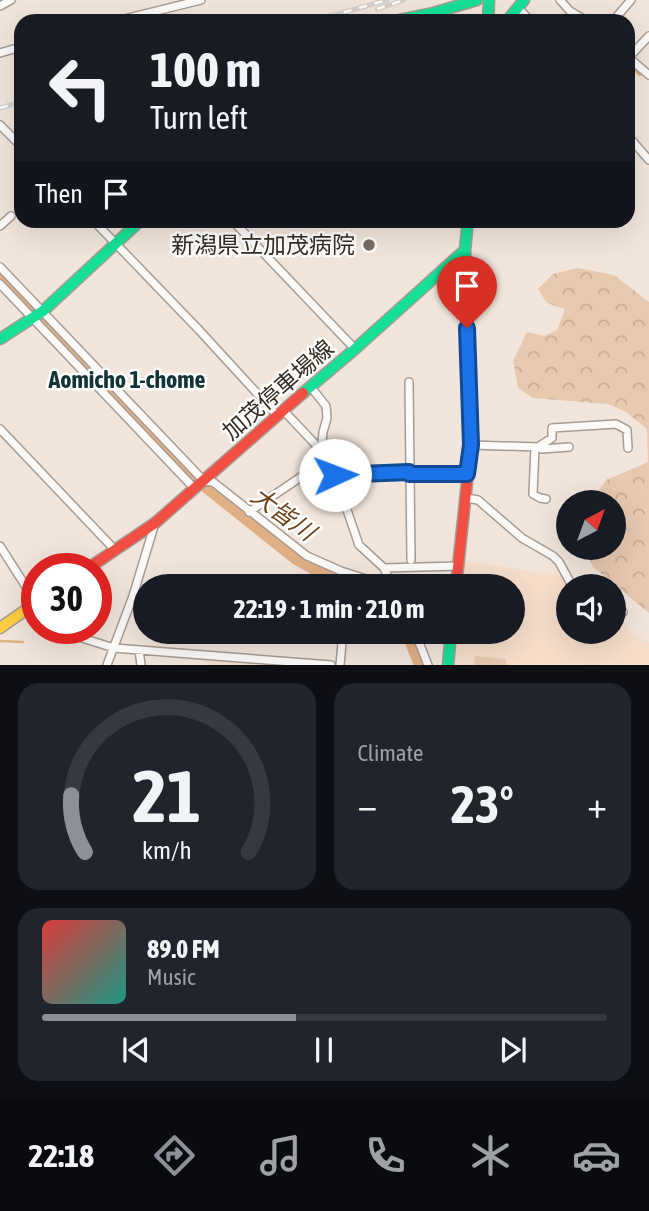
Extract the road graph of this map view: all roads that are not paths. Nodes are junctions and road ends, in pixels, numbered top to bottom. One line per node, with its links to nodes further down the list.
1 (11, 0): 6 (street)
2 (201, 0): 7 (street)
3 (477, 0): 8 (street)
4 (560, 0): 9 (street)
5 (631, 0): 10 (street)
6 (0, 6)
7 (144, 14)
8 (428, 14)
9 (575, 14)
10 (619, 14)
11 (649, 36): 12 (street)
12 (635, 50)
13 (635, 63): 14 (street)
14 (649, 75)
15 (0, 125): 16 (street)
16 (14, 139)
17 (635, 144): 18 (street)
18 (649, 160)
19 (11, 216): 20 (street)
20 (0, 226)
21 (101, 228): 25 (street)
22 (133, 228): 25 (street)
23 (240, 228): 32 (street)
24 (467, 228): 26 (street)
25 (116, 244): 29 (street); 35 (street)
26 (465, 250): 32 (street, 加茂停車場線); 37 (street)
27 (0, 267): 29 (street)
28 (0, 284): 30 (street)
29 (43, 311): 30 (street); 45 (street)
30 (33, 319): 31 (street); 46 (street)
31 (0, 339)
32 (355, 349): 34 (street, 加茂停車場線)
33 (409, 382): 42 (street)
34 (310, 386): 35 (street, 加茂停車場線); 41 (street)
35 (280, 413): 41 (street); 45 (street, 加茂停車場線)
36 (0, 429): 52 (street)
37 (471, 445): 38 (street); 43 (street)
38 (537, 447): 39 (street); 40 (street); 48 (street)
39 (569, 447)
40 (628, 448)
41 (326, 460): 44 (street); 49 (street)
42 (409, 473): 43 (street); 44 (street); 54 (street)
43 (467, 474): 47 (street)
44 (335, 475): 56 (street)
45 (204, 481): 46 (street, 加茂停車場線); 49 (street)
46 (194, 488): 50 (street, 加茂停車場線)
47 (467, 498): 55 (street); 62 (street)
48 (545, 499)
49 (249, 512): 57 (street)
50 (155, 523): 52 (street, 加茂停車場線); 70 (street)
51 (0, 546): 63 (street)
52 (116, 550): 53 (street, 加茂停車場線)
53 (111, 553)
54 (411, 560)
55 (458, 566): 56 (street); 61 (street)
56 (384, 568): 60 (street)
57 (341, 571): 58 (street); 59 (street)
58 (340, 574)
59 (351, 574)
60 (386, 574)
61 (457, 574)
62 (566, 574)
63 (21, 579)
64 (21, 613): 65 (street)
65 (0, 628)
66 (101, 644): 70 (street)
67 (342, 644): 75 (street)
68 (420, 644): 76 (street)
69 (450, 644): 77 (street)
70 (114, 648): 71 (street); 72 (street)
71 (139, 650): 73 (street); 74 (street)
72 (107, 665)
73 (141, 665)
74 (331, 665)
75 (340, 665)
76 (428, 665)
77 (448, 665)

